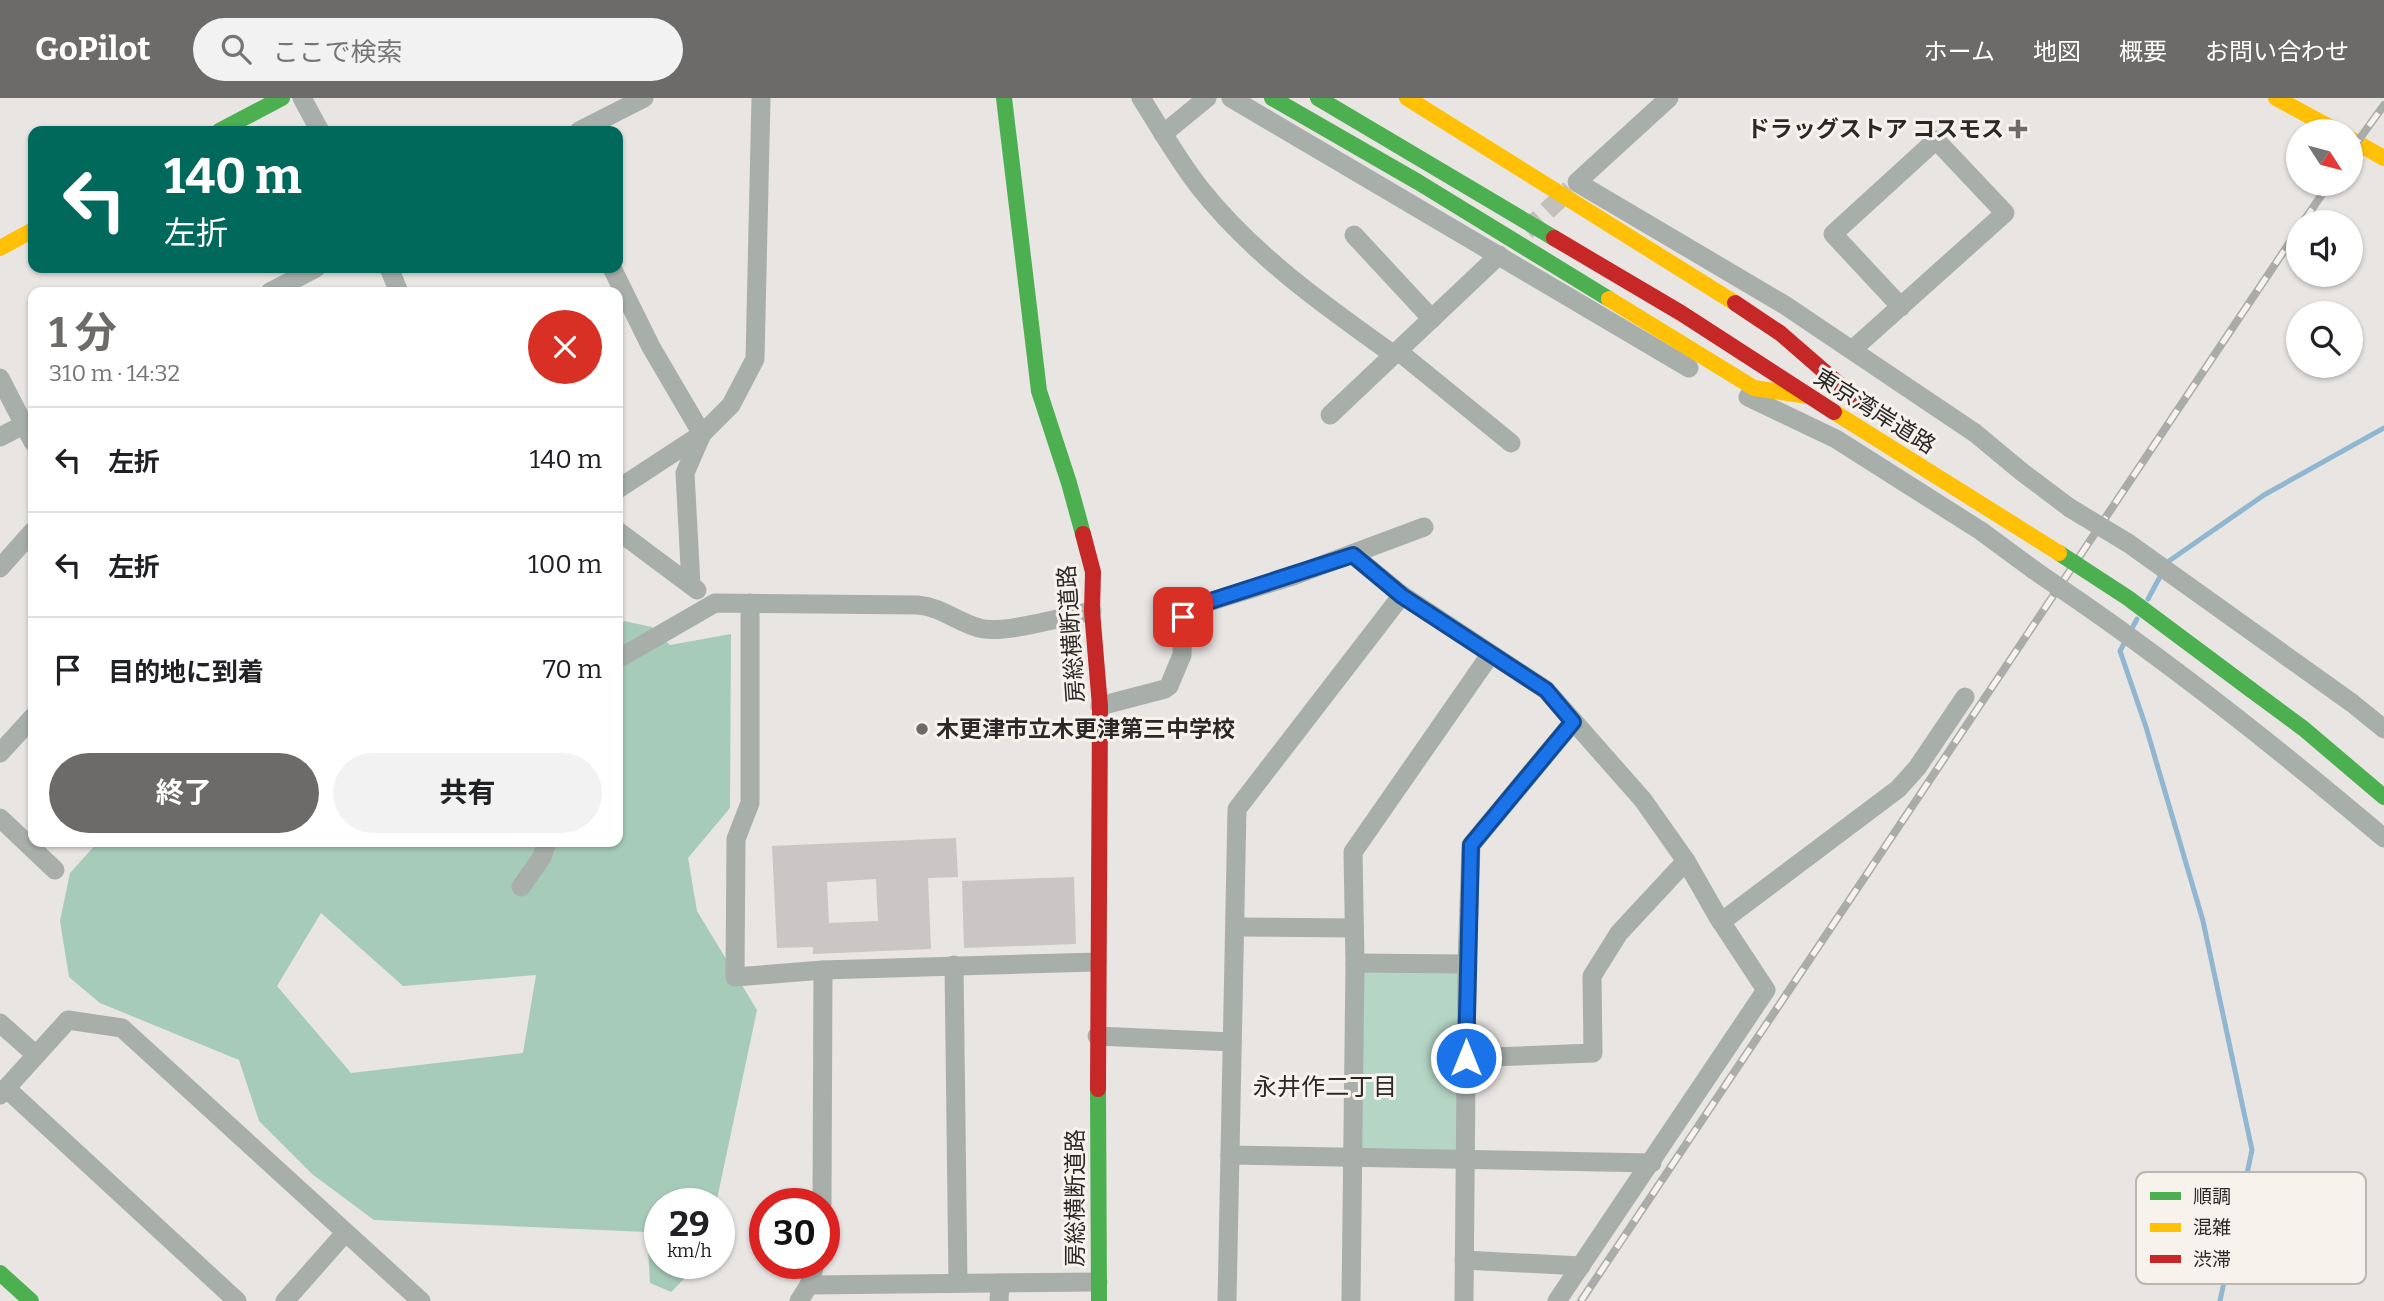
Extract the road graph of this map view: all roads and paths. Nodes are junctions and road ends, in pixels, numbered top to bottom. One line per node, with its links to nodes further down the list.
1 (282, 98): 16 (main road)
2 (302, 98): 17 (street)
3 (644, 98): 18 (street)
4 (761, 98): 40 (street)
5 (1004, 98): 53 (main road, 房総横断道路)
6 (1141, 98): 19 (street)
7 (1207, 98): 19 (street)
8 (1231, 98): 26 (street)
9 (1272, 98): 36 (main road)
10 (1318, 98): 36 (main road, 東京湾岸道路, bridge)
11 (1407, 98): 32 (main road, 東京湾岸道路)
12 (1440, 98): 22 (street)
13 (1669, 98): 22 (street)
14 (2278, 98): 15 (main road)
15 (2316, 119)
16 (229, 126)
17 (317, 126)
18 (589, 126)
19 (1163, 134): 34 (street)
20 (2363, 146): 21 (main road)
21 (2384, 158)
22 (1577, 183): 33 (street)
23 (28, 233): 25 (main road)
24 (1354, 234): 31 (street)
25 (0, 247)
26 (1499, 255): 31 (street); 64 (street, bridge)
27 (306, 273): 28 (street)
28 (280, 287)
29 (623, 290): 40 (street)
30 (1901, 307): 30 (street); 33 (street)
31 (1432, 319): 34 (street)
32 (1772, 348)
33 (1852, 351): 60 (street, bridge)
34 (1396, 353): 37 (street); 42 (street)
35 (0, 378): 38 (street)
36 (1808, 396): 62 (main road, 東京湾岸道路, bridge)
37 (1331, 415)
38 (28, 426)
39 (28, 430): 41 (street)
40 (702, 434): 43 (street); 49 (street)
41 (0, 437)
42 (1511, 443)
43 (623, 485)
44 (1423, 527): 47 (street)
45 (623, 535): 49 (street)
46 (28, 537): 48 (street)
47 (1353, 555): 50 (street); 57 (street)
48 (0, 568)
49 (691, 585): 51 (street)
50 (1402, 596): 54 (street); 72 (street)
51 (715, 603): 52 (street); 55 (street)
52 (750, 603): 53 (street); 78 (street)
53 (1092, 611): 57 (main road, 房総横断道路)
54 (1490, 655): 59 (street); 73 (street)
55 (623, 656)
56 (1965, 697): 71 (street)
57 (1100, 706): 74 (main road, 房総横断道路)
58 (28, 722): 61 (street)
59 (1573, 722): 68 (street); 76 (street)
60 (2384, 729)
61 (0, 753)
62 (2384, 797)
63 (0, 818): 65 (street)
64 (2384, 838)
65 (28, 844)
66 (31, 847): 69 (street)
67 (545, 847): 70 (street)
68 (1686, 861): 71 (street); 83 (street)
69 (55, 870)
70 (521, 887)
71 (1721, 922): 88 (street)
72 (1235, 927): 73 (street); 81 (street)
73 (1354, 928): 75 (street)
74 (1097, 961): 77 (street); 80 (main road, 房総横断道路)
75 (1355, 963): 76 (street); 86 (street)
76 (1467, 964): 83 (street)
77 (954, 965): 78 (street); 94 (street)
78 (823, 970): 89 (street)
79 (0, 1023): 82 (street)
80 (1097, 1036): 81 (street); 95 (main road, 房総横断道路)
81 (1232, 1042): 85 (street)
82 (36, 1055): 84 (street); 90 (street)
83 (1466, 1058): 87 (street)
84 (3, 1091): 99 (street)
85 (1230, 1155): 86 (street); 102 (street)
86 (1353, 1157): 87 (street); 103 (street)
87 (1465, 1160): 88 (street); 91 (street)
88 (1651, 1163): 92 (street)
89 (822, 1188)
90 (345, 1233): 100 (street); 101 (street)
91 (1464, 1260): 92 (street); 104 (street)
92 (1581, 1266): 105 (street)
93 (0, 1273): 98 (main road)
94 (958, 1283): 96 (street); 97 (street)
95 (1099, 1291): 96 (street)
96 (1000, 1292)
97 (804, 1293)
98 (30, 1301)
99 (237, 1301)
100 (285, 1301)
101 (421, 1301)
102 (1227, 1301)
103 (1351, 1301)
104 (1464, 1301)
105 (1557, 1301)

